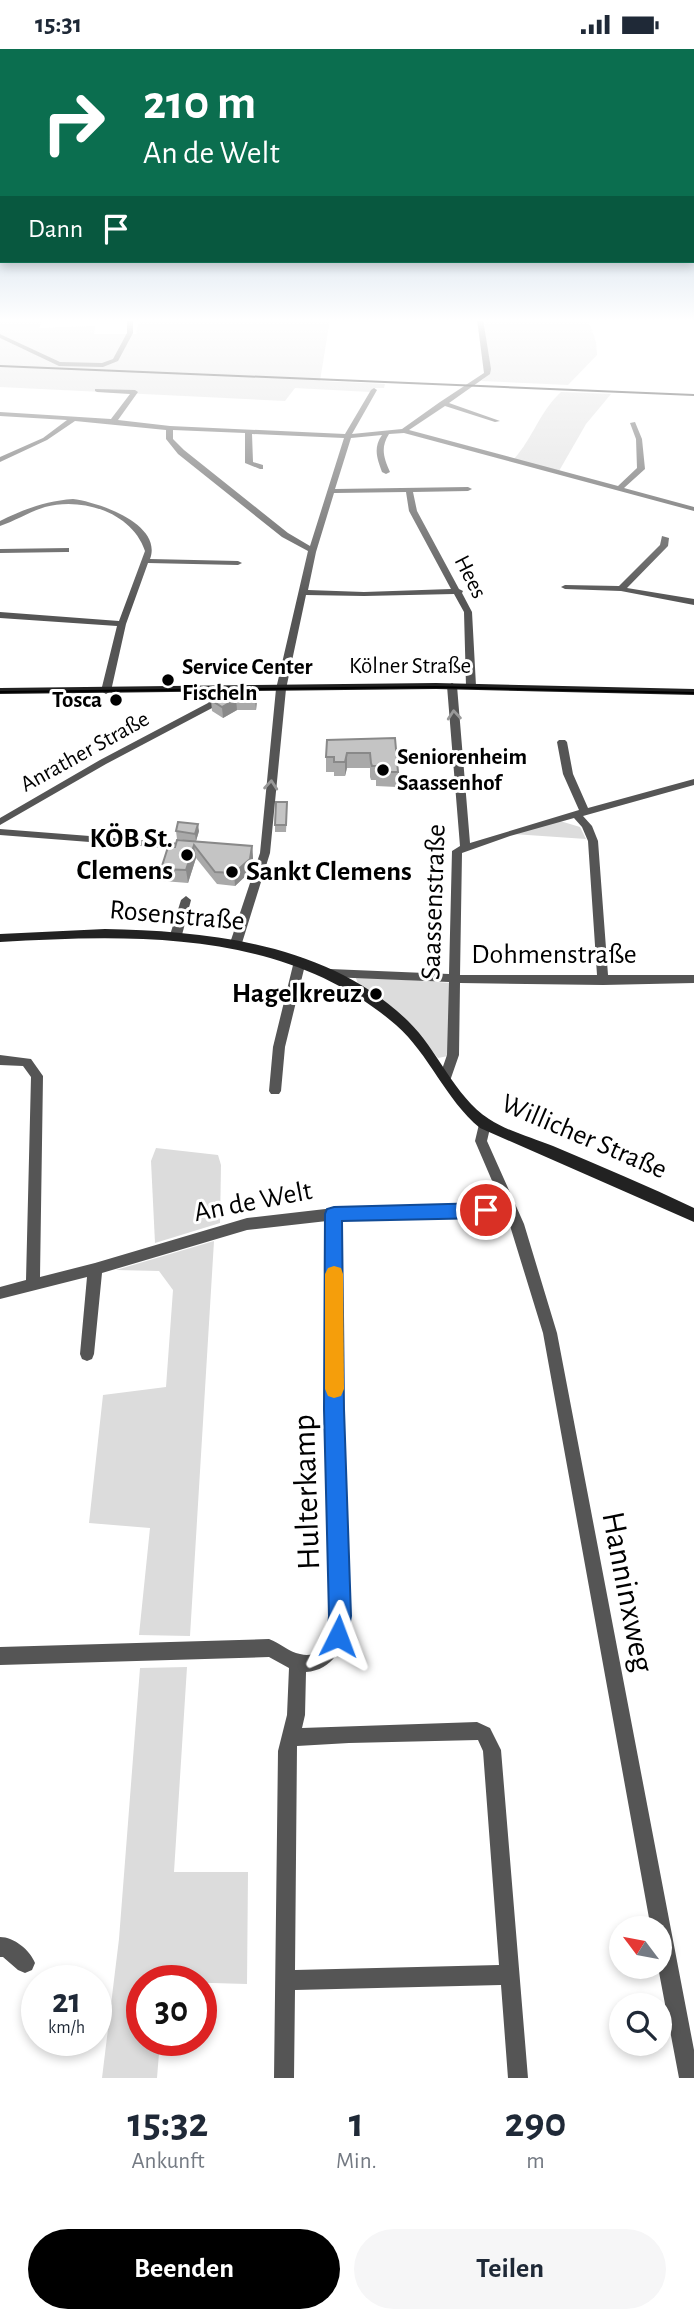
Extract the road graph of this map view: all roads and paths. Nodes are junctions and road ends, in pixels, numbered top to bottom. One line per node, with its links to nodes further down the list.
1 (0, 414): 6 (street)
2 (119, 414): 7 (street)
3 (360, 414): 14 (street)
4 (427, 414): 11 (street)
5 (475, 414): 8 (street)
6 (74, 418): 7 (street); 15 (street)
7 (113, 421): 10 (street)
8 (497, 421)
9 (633, 423): 19 (street)
10 (170, 428): 12 (street); 26 (street)
11 (404, 431): 13 (street); 19 (street)
12 (248, 432): 14 (street); 16 (street)
13 (387, 433): 14 (street); 17 (street)
14 (349, 436): 20 (street)
15 (0, 460)
16 (260, 467)
17 (386, 472)
18 (468, 489): 21 (street)
19 (619, 489): 22 (street)
20 (332, 491): 21 (street); 26 (street)
21 (409, 491): 32 (street, Hees)
22 (694, 509)
23 (0, 524): 28 (street)
24 (665, 538): 31 (street)
25 (66, 550): 27 (street)
26 (312, 550): 33 (street)
27 (0, 551)
28 (146, 561): 29 (street); 36 (street)
29 (238, 563)
30 (565, 587): 31 (street)
31 (621, 589): 34 (street)
32 (459, 591): 33 (street); 38 (street, Hees)
33 (302, 592): 39 (street)
34 (694, 602)
35 (0, 615): 36 (street)
36 (122, 624): 41 (street)
37 (452, 686): 38 (main road, Kölner Straße); 39 (main road, Kölner Straße); 49 (street, Saassenstraße, one-way to 37)
38 (471, 686): 43 (main road, Kölner Straße)
39 (281, 689): 42 (main road, Kölner Straße); 52 (street, one-way to 39)
40 (0, 691): 41 (main road, Kölner Straße)
41 (106, 691): 42 (main road, Kölner Straße)
42 (219, 691): 47 (street, Anrather Straße)
43 (694, 691)
44 (562, 742): 46 (street)
45 (694, 782): 46 (street)
46 (581, 813): 49 (street); 62 (street)
47 (0, 822)
48 (0, 831): 50 (street)
49 (465, 846): 59 (street, Saassenstraße)
50 (203, 848)
51 (253, 852): 52 (street)
52 (265, 853): 56 (street)
53 (186, 900): 54 (street)
54 (176, 935): 55 (main road, Rosenstraße); 56 (main road, Rosenstraße)
55 (0, 938)
56 (236, 943): 57 (main road, Rosenstraße)
57 (300, 961): 58 (main road, Rosenstraße); 65 (street)
58 (330, 973): 59 (street, Dohmenstraße); 61 (main road, Rosenstraße)
59 (456, 979): 62 (street, Dohmenstraße); 64 (street, Saassenstraße)
60 (694, 979): 62 (street, Dohmenstraße)
61 (343, 980): 64 (main road, Willicher Straße)
62 (603, 981)
63 (0, 1060): 71 (street)
64 (445, 1078): 66 (main road, Willicher Straße)
65 (275, 1091)
66 (485, 1124): 67 (street, Hanninxweg); 69 (main road, Willicher Straße)
67 (509, 1210): 68 (street, An de Welt); 83 (street, Hanninxweg)
68 (334, 1214): 70 (street, An de Welt); 75 (street, Hulterkamp)
69 (694, 1215)
70 (95, 1269): 71 (street, An de Welt); 73 (street)
71 (33, 1285): 72 (street, An de Welt)
72 (0, 1293)
73 (87, 1354)
74 (0, 1655): 75 (street)
75 (298, 1663): 76 (street)
76 (290, 1738): 79 (street); 80 (street)
77 (0, 1947): 78 (street)
78 (25, 1963)
79 (511, 1975): 80 (street); 82 (street)
80 (286, 1980): 81 (street)
81 (284, 2078)
82 (518, 2078)
83 (689, 2078)

